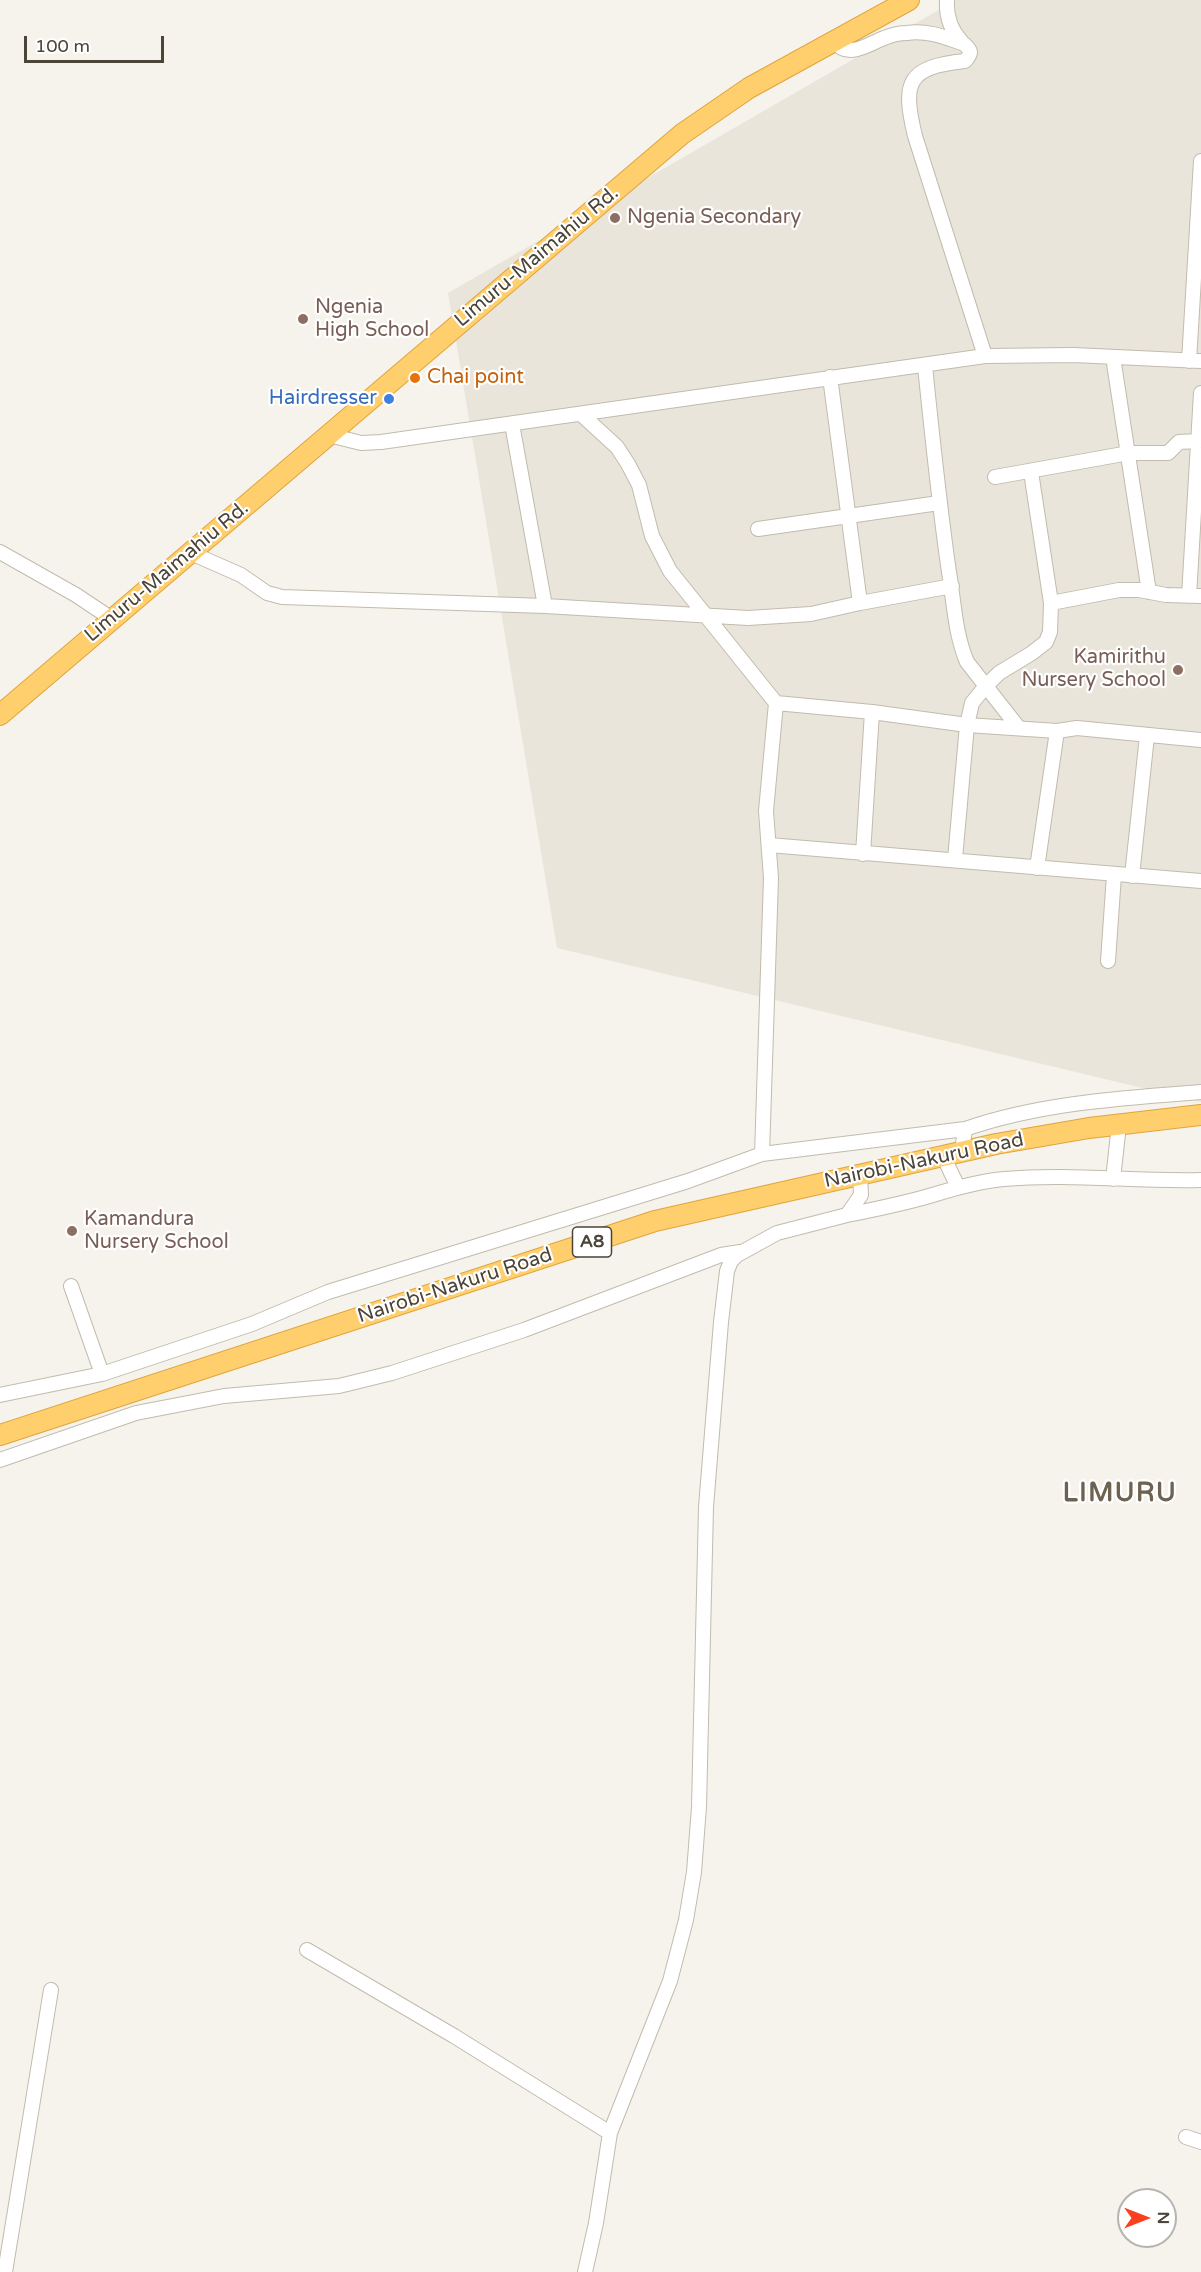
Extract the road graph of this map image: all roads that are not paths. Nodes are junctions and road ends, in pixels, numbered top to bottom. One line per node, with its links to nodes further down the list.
1 (909, 0): 3 (highway, Limuru-Maimahiu Rd.)
2 (947, 0): 4 (street)
3 (834, 41): 4 (street); 16 (highway, Limuru-Maimahiu Rd.)
4 (962, 43): 7 (street)
5 (1201, 161): 6 (street)
6 (1197, 262): 9 (street)
7 (985, 356): 8 (street); 10 (street)
8 (1113, 357): 9 (street); 18 (street)
9 (1195, 361)
10 (925, 366): 11 (street); 21 (street)
11 (830, 377): 13 (street); 22 (street)
12 (1201, 393): 14 (street)
13 (581, 414): 15 (street); 32 (street)
14 (1200, 415): 17 (street)
15 (512, 424): 16 (street); 31 (street)
16 (329, 435): 25 (highway, Limuru-Maimahiu Rd.)
17 (1198, 441): 18 (street); 28 (street)
18 (1129, 453): 19 (street); 27 (street)
19 (1031, 472): 20 (street); 30 (street)
20 (995, 477)
21 (939, 503): 22 (street); 26 (street)
22 (848, 516): 23 (street); 29 (street)
23 (758, 529)
24 (0, 552): 33 (street)
25 (190, 553): 31 (street); 33 (highway, Limuru-Maimahiu Rd.)
26 (951, 586): 29 (street); 34 (street)
27 (1149, 592): 28 (street); 30 (street)
28 (1195, 596)
29 (860, 603): 32 (street)
30 (1051, 603): 34 (street)
31 (545, 606): 32 (street)
32 (707, 617): 35 (street)
33 (112, 619): 37 (highway, Limuru-Maimahiu Rd.)
34 (985, 687): 38 (street); 39 (street)
35 (776, 704): 36 (street); 43 (street)
36 (872, 712): 38 (street); 44 (street)
37 (0, 715)
38 (967, 725): 39 (street); 45 (street)
39 (1018, 727): 40 (street)
40 (1057, 732): 41 (street); 46 (street)
41 (1147, 736): 42 (street); 48 (street)
42 (1201, 740)
43 (769, 844): 44 (street); 55 (street)
44 (863, 854): 45 (street)
45 (955, 859): 46 (street)
46 (1037, 868): 47 (street)
47 (1114, 875): 48 (street); 50 (street)
48 (1132, 876): 49 (street)
49 (1201, 881)
50 (1108, 961)
51 (1201, 1092): 54 (street)
52 (1201, 1115): 53 (highway, Nairobi-Nakuru Road / A8)
53 (1119, 1125): 56 (highway, Nairobi-Nakuru Road / A8); 58 (street)
54 (965, 1129): 55 (street); 56 (street)
55 (762, 1154): 64 (street)
56 (953, 1154): 57 (highway, Nairobi-Nakuru Road / A8); 60 (street)
57 (860, 1174): 61 (street); 65 (highway, Nairobi-Nakuru Road / A8)
58 (1113, 1179): 59 (street); 60 (street)
59 (1201, 1180)
60 (958, 1187): 61 (street)
61 (847, 1215): 62 (street)
62 (744, 1251): 67 (street); 72 (street)
63 (71, 1286): 64 (street)
64 (102, 1374): 66 (street)
65 (129, 1394): 67 (street); 68 (highway, Nairobi-Nakuru Road / A8)
66 (0, 1395)
67 (136, 1413): 69 (street)
68 (0, 1435)
69 (0, 1460)
70 (307, 1950): 72 (street)
71 (51, 1990): 75 (street)
72 (610, 2133): 76 (street)
73 (1186, 2137): 74 (street)
74 (1201, 2142)
75 (5, 2272)
76 (585, 2272)

